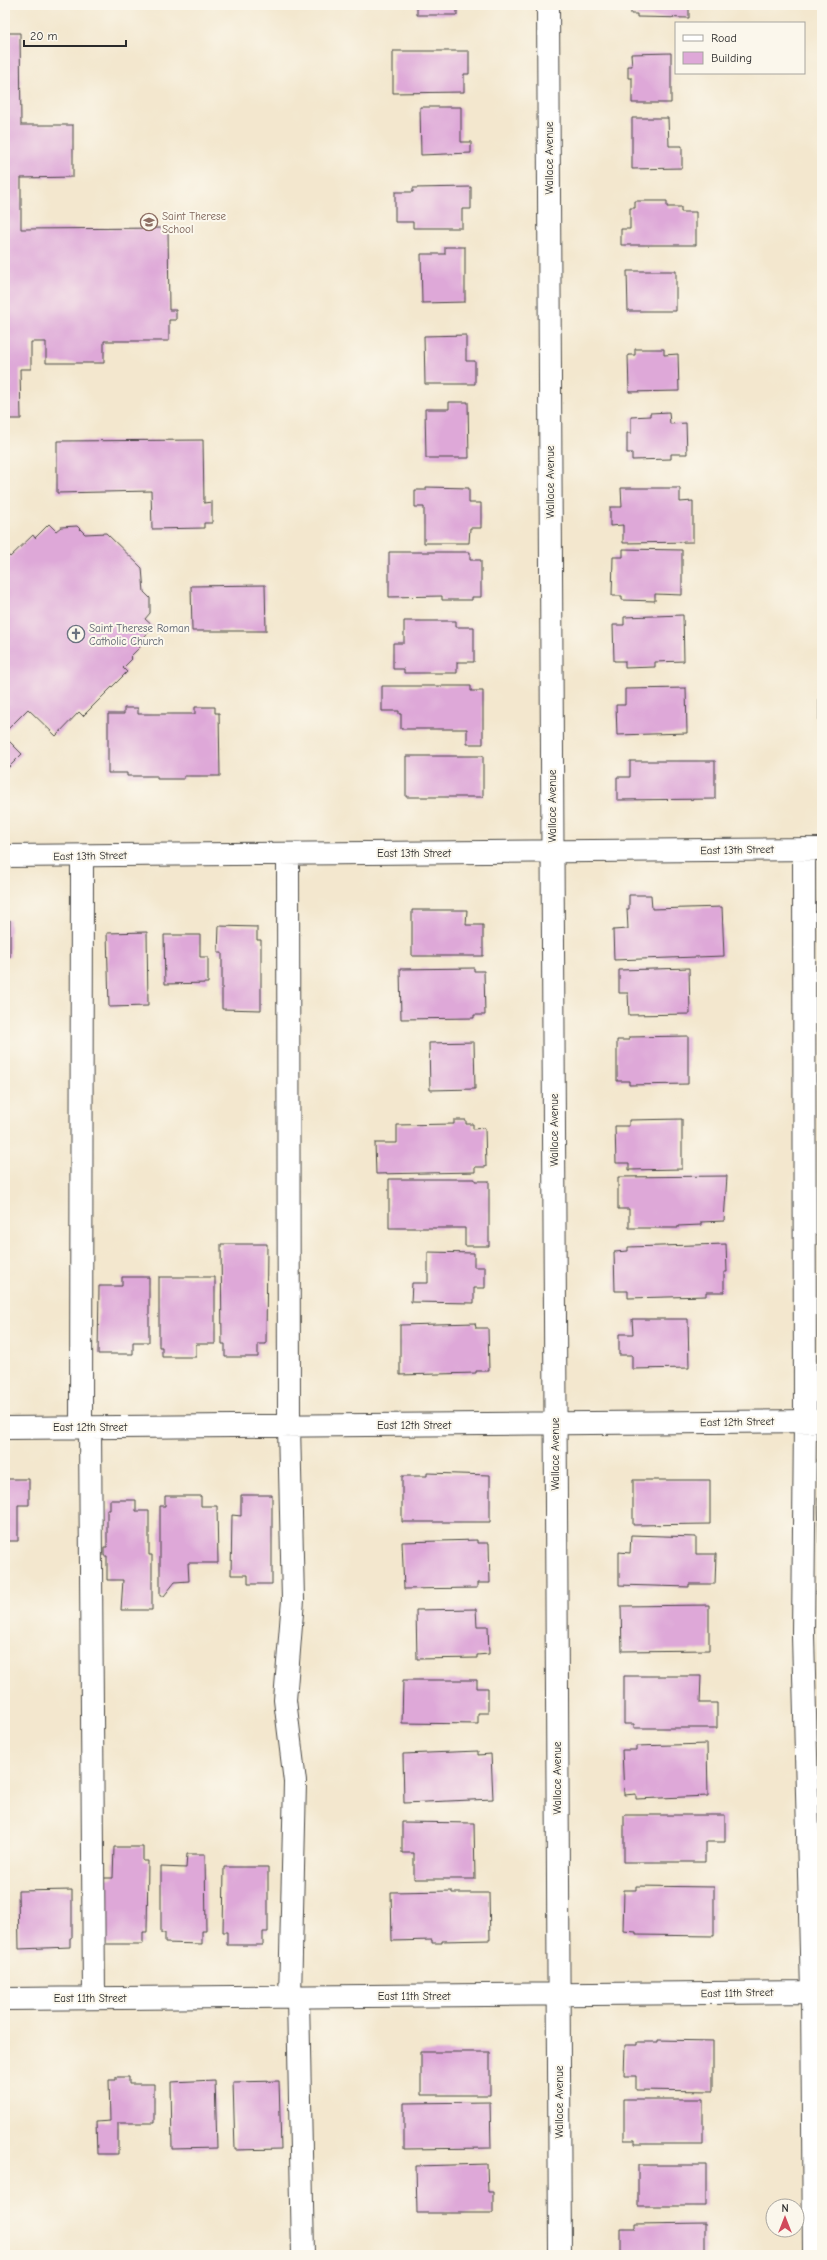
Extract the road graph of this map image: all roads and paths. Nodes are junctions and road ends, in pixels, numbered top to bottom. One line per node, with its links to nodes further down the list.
1 (548, 5): 3 (street, Wallace Avenue)
2 (813, 849): 3 (street, East 13th Street); 7 (street)
3 (552, 852): 4 (street, East 13th Street); 8 (street, Wallace Avenue)
4 (288, 854): 6 (street, East 13th Street); 9 (street)
5 (5, 856): 6 (street, East 13th Street)
6 (82, 856): 10 (street)
7 (814, 1421): 8 (street, East 12th Street); 12 (street)
8 (555, 1424): 9 (street, East 12th Street); 13 (street, Wallace Avenue)
9 (290, 1426): 10 (street, East 12th Street); 14 (street)
10 (86, 1427): 11 (street, East 12th Street); 15 (street)
11 (5, 1428)
12 (817, 1992): 13 (street, East 11th Street); 19 (street)
13 (559, 1995): 14 (street, East 11th Street); 18 (street, Wallace Avenue)
14 (294, 1997): 15 (street, East 11th Street); 17 (street)
15 (94, 1998): 16 (street, East 11th Street)
16 (5, 1999)
17 (303, 2255)
18 (560, 2255)
19 (814, 2255)

